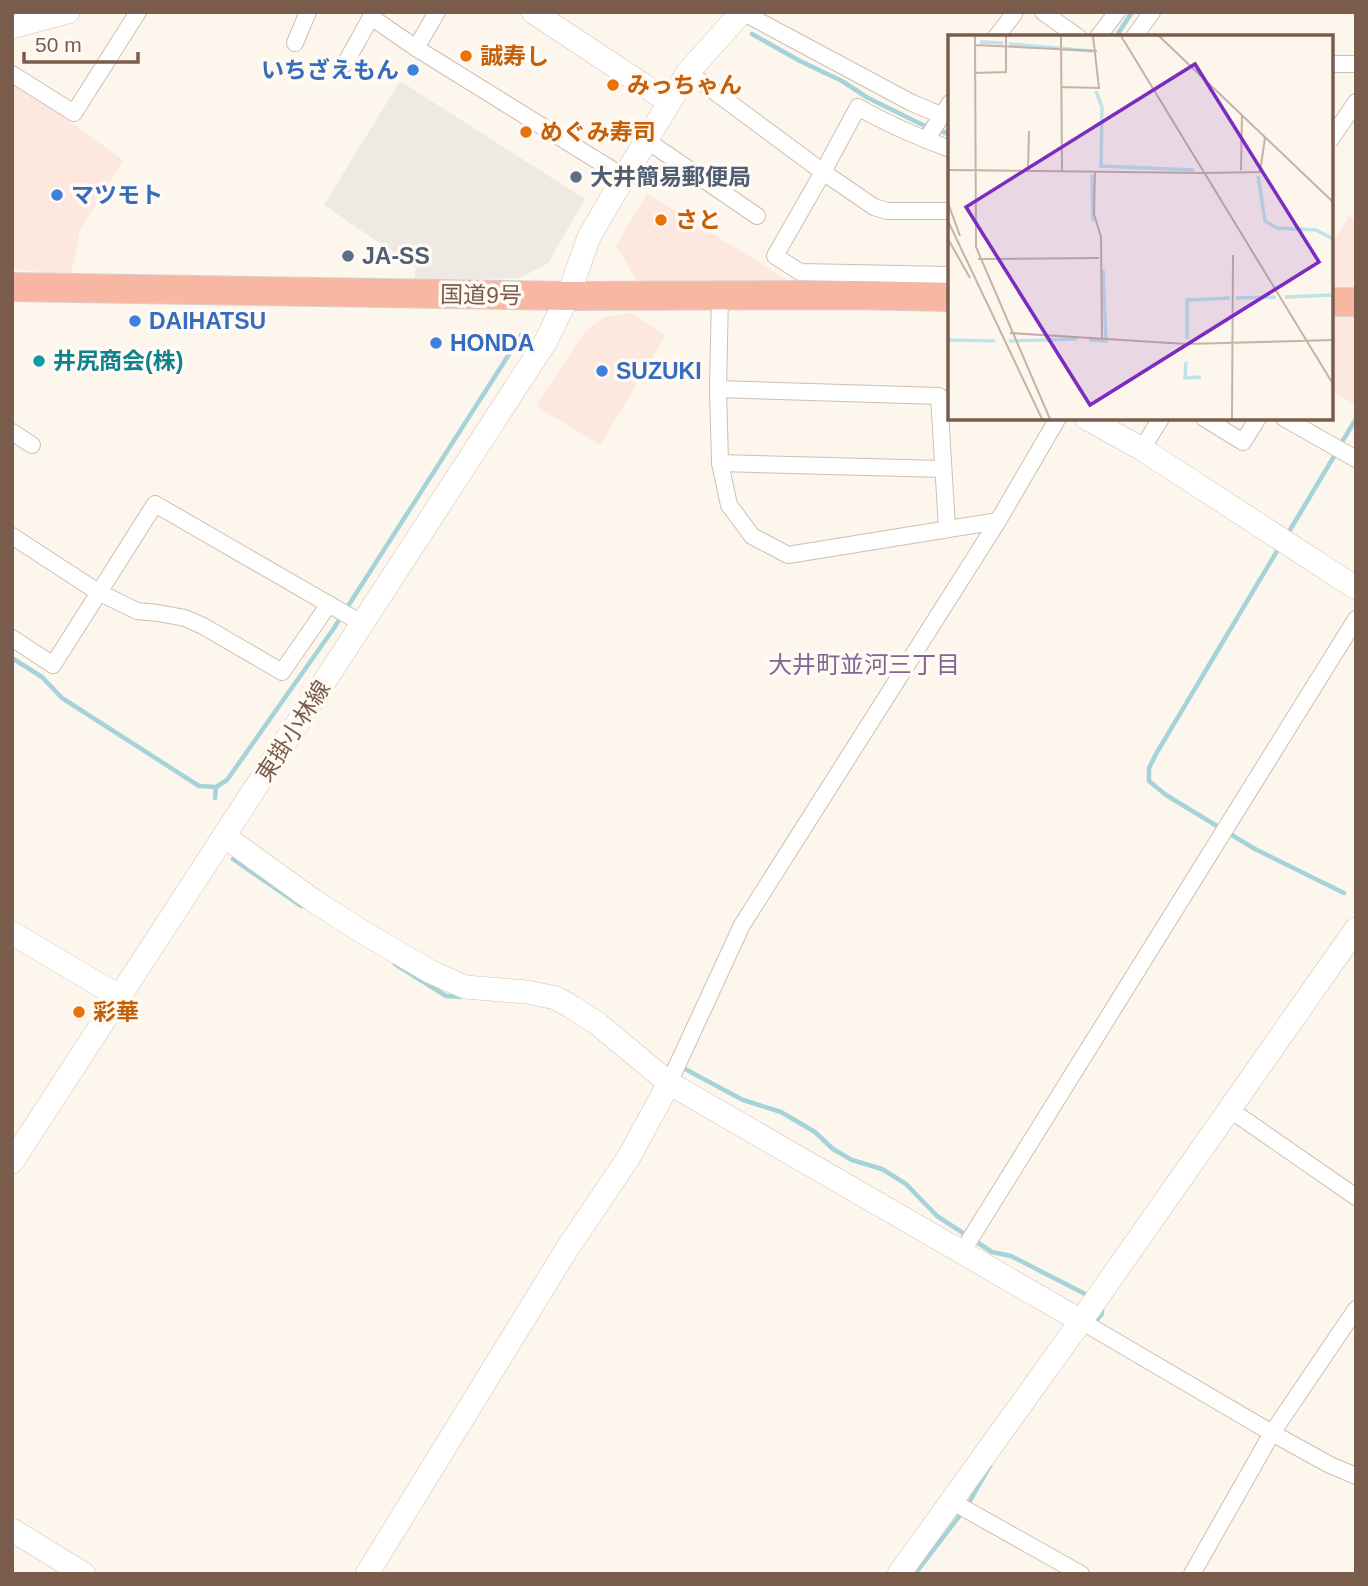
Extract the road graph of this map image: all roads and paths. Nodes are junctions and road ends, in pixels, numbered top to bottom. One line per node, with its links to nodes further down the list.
1 (68, 12): 12 (street)
2 (138, 12): 23 (street)
3 (308, 12): 17 (street)
4 (437, 12): 18 (street)
5 (533, 12): 24 (street)
6 (1043, 12): 14 (street)
7 (1117, 12): 15 (street)
8 (1152, 12): 16 (street)
9 (741, 13): 22 (street, 東掛小林線); 26 (street)
10 (1015, 13): 13 (street)
11 (372, 15): 18 (street); 19 (street)
12 (12, 27)
13 (998, 35)
14 (1075, 35)
15 (1100, 35)
16 (1135, 35)
17 (295, 43)
18 (416, 48): 32 (street)
19 (345, 64)
20 (1333, 64): 21 (street)
21 (1356, 64)
22 (688, 72): 24 (street, 東掛小林線); 31 (street)
23 (12, 74)
24 (669, 102): 28 (street, 東掛小林線)
25 (1356, 102): 27 (street)
26 (945, 109): 29 (street)
27 (1333, 136)
28 (646, 140): 32 (street, 東掛小林線); 34 (street)
29 (926, 140): 30 (street); 31 (street)
30 (948, 148)
31 (823, 172): 33 (street); 35 (street)
32 (624, 177): 37 (street, 東掛小林線)
33 (948, 211)
34 (757, 216)
35 (948, 275)
36 (12, 287): 37 (highway, 国道9号)
37 (568, 296): 38 (highway, 国道9号); 62 (street, 東掛小林線)
38 (720, 296): 39 (highway, 国道9号); 42 (street)
39 (948, 297)
40 (1333, 302): 41 (highway)
41 (1356, 302)
42 (718, 389): 53 (street); 54 (street)
43 (1057, 420): 55 (street)
44 (1090, 420): 51 (street)
45 (1160, 420): 51 (street)
46 (1207, 420): 47 (street)
47 (1257, 420)
48 (1288, 420): 52 (street)
49 (12, 432): 50 (street)
50 (32, 445)
51 (1142, 449): 58 (street)
52 (1356, 459)
53 (720, 463): 54 (street); 56 (street)
54 (943, 469): 56 (street)
55 (998, 520): 56 (street); 68 (street)
56 (947, 528)
57 (12, 536): 59 (street)
58 (1356, 588)
59 (99, 593): 60 (street); 60 (street); 63 (street)
60 (329, 604): 62 (street)
61 (1356, 619): 72 (street)
62 (363, 624): 64 (street, 東掛小林線)
63 (12, 638)
64 (224, 836): 67 (street, 東掛小林線); 68 (street)
65 (1356, 929): 69 (street)
66 (12, 933): 67 (street)
67 (120, 997): 70 (street, 東掛小林線)
68 (669, 1083): 72 (street); 80 (street)
69 (1229, 1110): 71 (street); 74 (street)
70 (12, 1162)
71 (1356, 1197)
72 (962, 1252): 74 (street)
73 (1356, 1310): 75 (street)
74 (1081, 1321): 75 (street); 77 (street)
75 (1272, 1433): 76 (street); 83 (street)
76 (1356, 1476)
77 (951, 1501): 81 (street); 82 (street)
78 (12, 1530): 79 (street)
79 (75, 1572)
80 (366, 1574)
81 (899, 1574)
82 (1080, 1574)
83 (1192, 1574)

